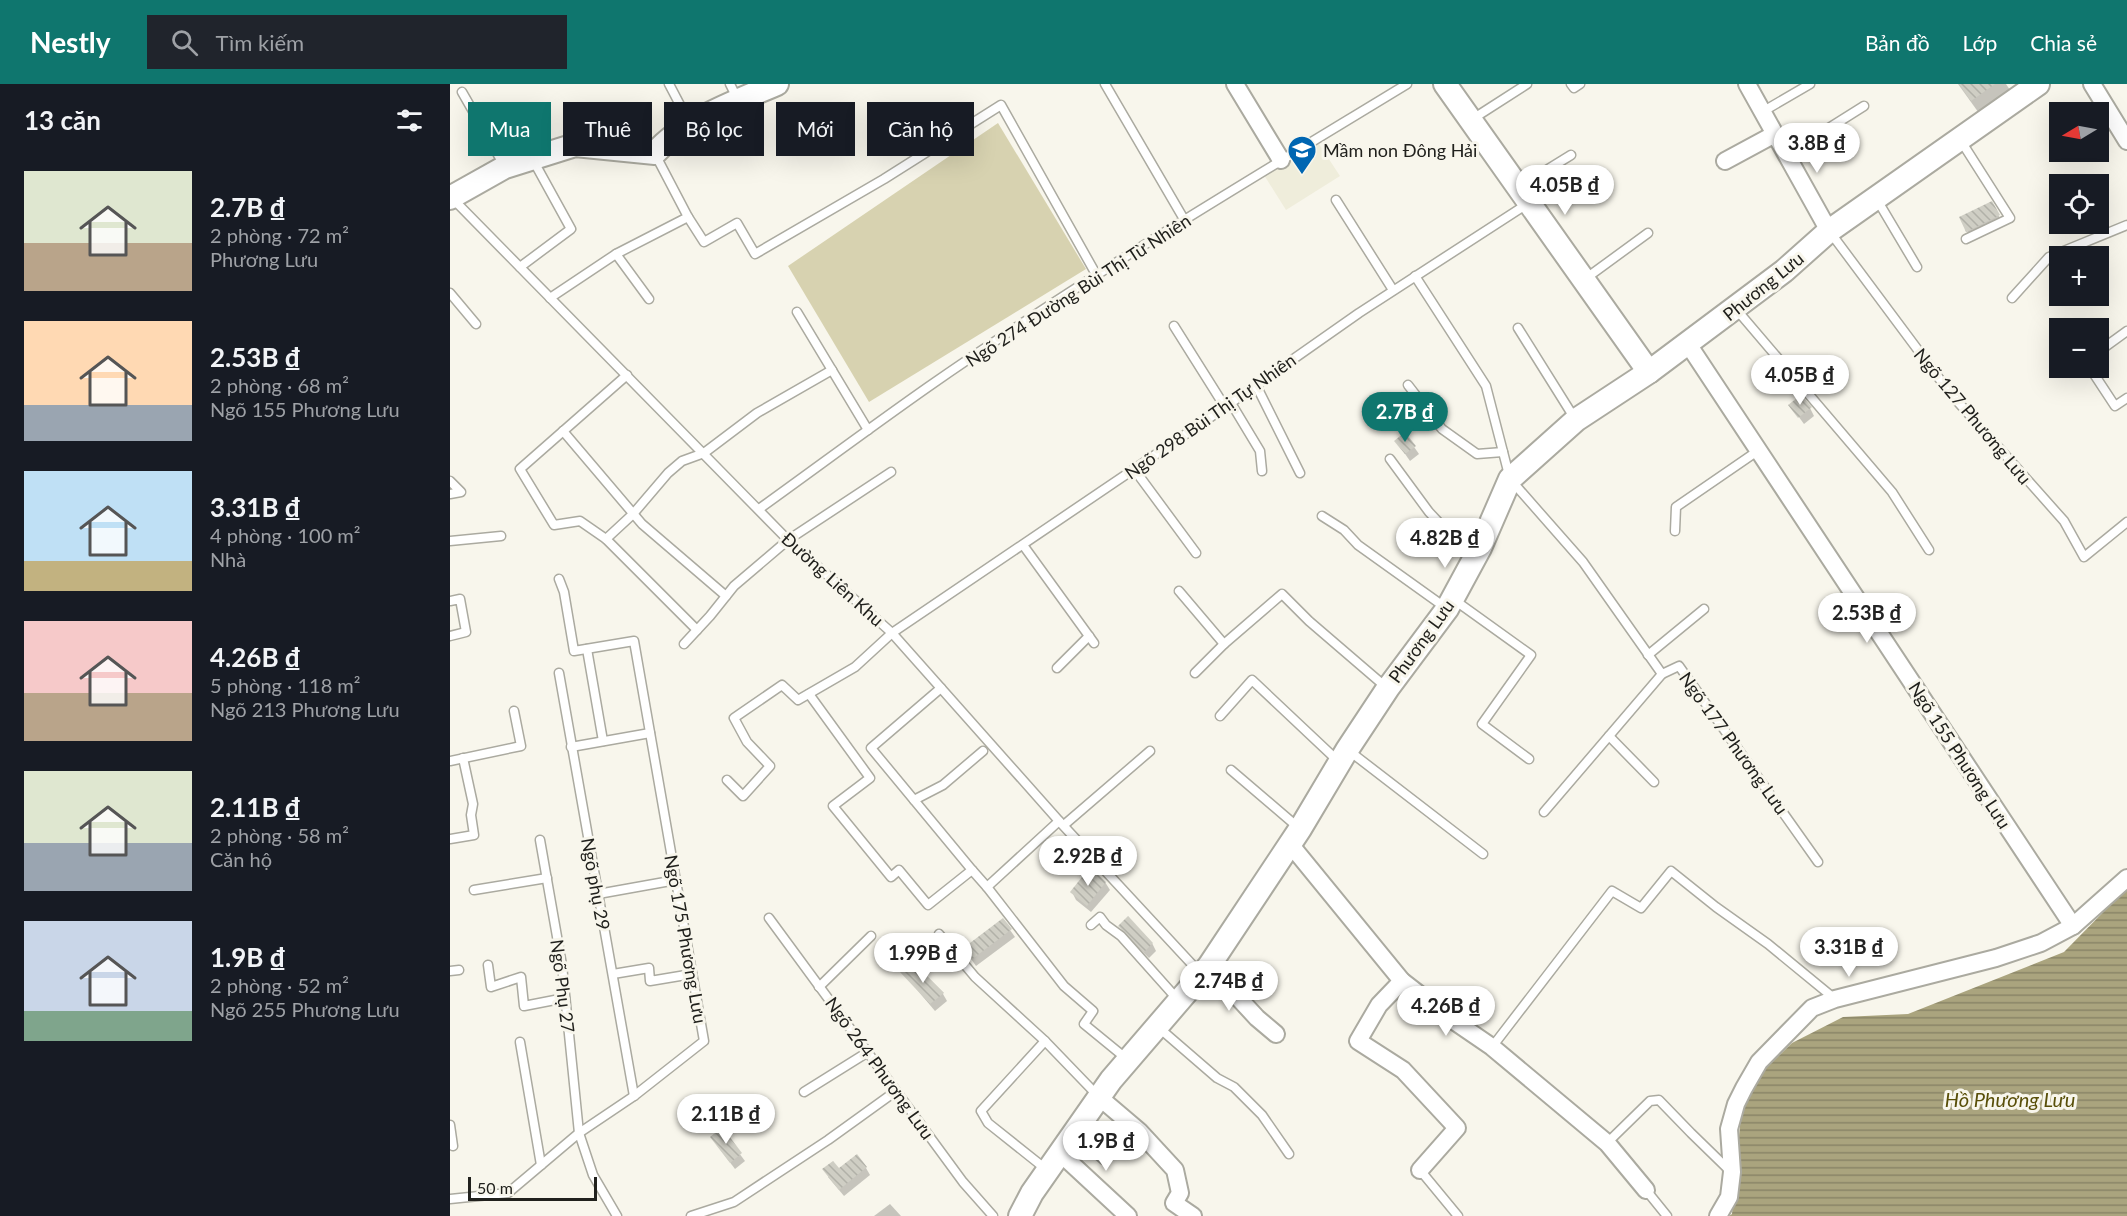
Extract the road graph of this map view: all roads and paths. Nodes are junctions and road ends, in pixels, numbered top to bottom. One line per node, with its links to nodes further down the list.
1 (669, 84): 16 (lane)
2 (777, 84): 15 (street)
3 (1105, 84): 39 (lane)
4 (1235, 84): 31 (street)
5 (1407, 84): 31 (lane, Ngõ 274 Đường Bùi Thị Từ Nhiên)
6 (1445, 84): 21 (street)
7 (1527, 84): 21 (lane)
8 (1571, 84): 9 (lane)
9 (1580, 84)
10 (1747, 84): 20 (street)
11 (1810, 84): 20 (lane)
12 (2092, 84): 18 (street)
13 (2027, 88): 25 (street, Phương Lưu)
14 (462, 92): 33 (lane)
15 (734, 92): 17 (street)
16 (678, 102)
17 (720, 102)
18 (2099, 102)
19 (1864, 106): 29 (lane)
20 (1761, 112): 24 (street)
21 (1471, 121): 34 (street)
22 (2109, 121): 23 (street)
23 (2125, 133)
24 (1775, 134): 29 (street); 32 (street)
25 (1960, 139): 36 (street, Phương Lưu); 43 (lane)
26 (664, 146): 27 (street)
27 (655, 153): 30 (street); 38 (lane)
28 (1571, 155): 34 (lane, Ngõ 298 Bùi Thị Tự Nhiên)
29 (1786, 155): 41 (street)
30 (532, 159): 33 (street); 45 (lane)
31 (1281, 160): 39 (lane, Ngõ 274 Đường Bùi Thị Từ Nhiên)
32 (1725, 161)
33 (505, 168): 35 (street)
34 (1524, 194): 48 (lane, Ngõ 298 Bùi Thị Tự Nhiên); 49 (street)
35 (450, 197): 45 (lane, Đường Liên Khu)
36 (1876, 198): 41 (street, Phương Lưu); 46 (lane)
37 (1336, 200): 50 (lane)
38 (688, 217): 44 (lane); 47 (lane)
39 (1185, 221): 47 (lane, Ngõ 274 Đường Bùi Thị Từ Nhiên)
40 (2127, 225): 53 (lane)
41 (1829, 231): 55 (street, Phương Lưu); 88 (lane, Ngõ 127 Phương Lưu)
42 (1648, 233): 49 (lane)
43 (1966, 239)
44 (616, 254): 52 (lane); 54 (lane)
45 (520, 267): 52 (lane, Đường Liên Khu)
46 (1917, 267)
47 (1097, 276): 72 (lane, Ngõ 274 Đường Bùi Thị Từ Nhiên)
48 (1414, 276): 50 (lane, Ngõ 298 Bùi Thị Tự Nhiên); 75 (lane)
49 (1585, 280): 64 (street)
50 (1394, 290): 67 (lane, Ngõ 298 Bùi Thị Tự Nhiên)
51 (450, 293): 57 (lane)
52 (550, 298): 65 (lane, Đường Liên Khu)
53 (2012, 298)
54 (649, 299)
55 (1736, 309): 61 (street, Phương Lưu); 96 (lane)
56 (797, 312): 63 (lane)
57 (476, 324)
58 (1174, 326): 70 (lane)
59 (1518, 328): 71 (lane)
60 (2127, 331): 62 (lane)
61 (1688, 344): 64 (street, Phương Lưu); 74 (street, Ngõ 155 Phương Lưu)
62 (2109, 344)
63 (832, 370): 72 (lane); 76 (lane)
64 (1649, 372): 71 (street, Phương Lưu)
65 (627, 375): 73 (lane); 76 (lane, Đường Liên Khu)
66 (2097, 378): 69 (lane)
67 (1256, 385): 70 (lane, Ngõ 298 Bùi Thị Tự Nhiên); 81 (lane)
68 (1408, 385): 75 (lane)
69 (2127, 398)
70 (1228, 405): 78 (lane, Ngõ 298 Bùi Thị Tự Nhiên); 79 (lane)
71 (1575, 420): 82 (street, Phương Lưu)
72 (868, 430): 85 (lane, Ngõ 274 Đường Bùi Thị Từ Nhiên)
73 (563, 431): 86 (lane); 91 (lane)
74 (1759, 450): 89 (lane); 150 (street, Ngõ 155 Phương Lưu)
75 (1503, 452): 82 (lane)
76 (704, 453): 85 (lane, Đường Liên Khu); 86 (lane)
77 (1390, 459): 95 (lane)
78 (1134, 469): 94 (lane, Ngõ 298 Bùi Thị Tự Nhiên); 97 (lane)
79 (1262, 471)
80 (891, 472): 92 (lane)
81 (1300, 473)
82 (1510, 479): 95 (street, Phương Lưu); 110 (lane, Ngõ 177 Phương Lưu)
83 (450, 481): 84 (lane)
84 (450, 494)
85 (759, 509): 92 (lane, Đường Liên Khu)
86 (633, 514): 91 (lane); 100 (lane)
87 (1322, 516): 102 (lane)
88 (2127, 522)
89 (1675, 531)
90 (501, 536): 93 (lane)
91 (606, 539): 104 (lane)
92 (788, 540): 100 (lane); 105 (lane, Đường Liên Khu)
93 (450, 542)
94 (1023, 545): 105 (lane, Ngõ 298 Bùi Thị Tự Nhiên); 111 (lane)
95 (1480, 548): 102 (street, Phương Lưu)
96 (1929, 550)
97 (1196, 553)
98 (559, 579): 109 (lane)
99 (1179, 591): 108 (lane)
100 (726, 596): 104 (lane)
101 (450, 600): 106 (lane)
102 (1450, 603): 116 (street, Phương Lưu); 128 (lane)
103 (1704, 609): 110 (lane)
104 (697, 630): 107 (lane)
105 (892, 633): 115 (lane, Đường Liên Khu); 117 (lane, Ngõ 298 Bùi Thị Tự Nhiên)
106 (450, 636)
107 (684, 644)
108 (1224, 644): 113 (lane); 116 (lane)
109 (587, 649): 120 (lane, Ngõ 175 Phương Lưu); 122 (lane)
110 (1648, 654): 114 (lane, Ngõ 177 Phương Lưu)
111 (1057, 668)
112 (559, 672): 123 (lane, Ngõ phụ 29)
113 (1195, 673)
114 (1662, 674): 121 (lane); 140 (lane, Ngõ 177 Phương Lưu)
115 (941, 688): 133 (lane); 135 (lane, Đường Liên Khu)
116 (1388, 688): 126 (street, Phương Lưu)
117 (809, 694): 131 (lane); 141 (lane)
118 (514, 711): 127 (lane)
119 (1220, 716): 126 (lane)
120 (650, 733): 122 (lane); 144 (lane, Ngõ 175 Phương Lưu)
121 (1609, 736): 132 (lane); 134 (lane)
122 (603, 741): 123 (lane)
123 (571, 747): 147 (lane, Ngõ phụ 29)
124 (982, 751): 133 (lane)
125 (1150, 751): 135 (lane)
126 (1343, 756): 136 (street, Phương Lưu); 139 (lane)
127 (463, 758): 129 (lane); 137 (lane)
128 (1529, 759)
129 (450, 761)
130 (1231, 770): 136 (lane)
131 (727, 780)
132 (1654, 782)
133 (914, 800): 141 (lane)
134 (1544, 812)
135 (1062, 823): 145 (lane); 154 (lane, Đường Liên Khu)
136 (1295, 837): 154 (street, Phương Lưu); 157 (street)
137 (450, 839)
138 (540, 840): 142 (lane, Ngõ Phụ 27)
139 (1483, 854)
140 (1818, 861)
141 (972, 870): 145 (lane)
142 (547, 878): 146 (lane); 159 (lane, Ngõ Phụ 27)
143 (2127, 878): 150 (street)
144 (676, 880): 147 (lane); 156 (lane, Ngõ 175 Phương Lưu)
145 (987, 887): 168 (lane)
146 (474, 890)
147 (598, 894): 155 (lane, Ngõ phụ 29)
148 (769, 918): 158 (lane, Ngõ 264 Phương Lưu)
149 (1091, 925): 161 (lane)
150 (2073, 926): 160 (street)
151 (939, 934): 164 (lane)
152 (871, 936): 158 (lane)
153 (488, 965): 159 (lane)
154 (1205, 970): 161 (street, Phương Lưu); 163 (street)
155 (613, 974): 156 (lane); 171 (lane, Ngõ phụ 29)
156 (692, 974): 171 (lane, Ngõ 175 Phương Lưu)
157 (1402, 981): 166 (street); 182 (street)
158 (819, 987): 167 (lane, Ngõ 264 Phương Lưu)
159 (565, 998): 174 (lane, Ngõ Phụ 27)
160 (1835, 999): 166 (lane); 183 (street)
161 (1179, 1001): 162 (street, Phương Lưu)
162 (1157, 1027): 168 (street, Phương Lưu); 178 (lane)
163 (1276, 1034)
164 (1045, 1041): 172 (lane); 180 (lane)
165 (520, 1042): 181 (lane)
166 (1492, 1047): 176 (street)
167 (868, 1052): 169 (lane, Ngõ 264 Phương Lưu); 170 (lane)
168 (1129, 1060): 172 (street, Phương Lưu)
169 (896, 1091): 187 (lane); 188 (lane, Ngõ 264 Phương Lưu)
170 (804, 1092)
171 (634, 1096): 174 (lane, Ngõ 175 Phương Lưu)
172 (1099, 1097): 175 (street, Phương Lưu); 191 (street)
173 (450, 1125): 177 (lane)
174 (579, 1133): 181 (lane, Ngõ 175 Phương Lưu); 186 (lane, Ngõ Phụ 27)
175 (1074, 1134): 179 (lane); 180 (street, Phương Lưu)
176 (1606, 1143): 183 (lane); 184 (street)
177 (453, 1146)
178 (1289, 1155)
179 (1104, 1160)
180 (1054, 1162): 189 (street, Phương Lưu); 190 (street)
181 (541, 1166): 185 (lane, Ngõ 175 Phương Lưu)
182 (1420, 1170): 192 (lane)
183 (1732, 1172): 194 (street)
184 (1646, 1190): 193 (lane)
185 (450, 1199)
186 (617, 1216)
187 (691, 1216)
188 (993, 1216)
189 (1020, 1216)
190 (1128, 1216)
191 (1193, 1216)
192 (1458, 1216)
193 (1667, 1216)
194 (1718, 1216)

